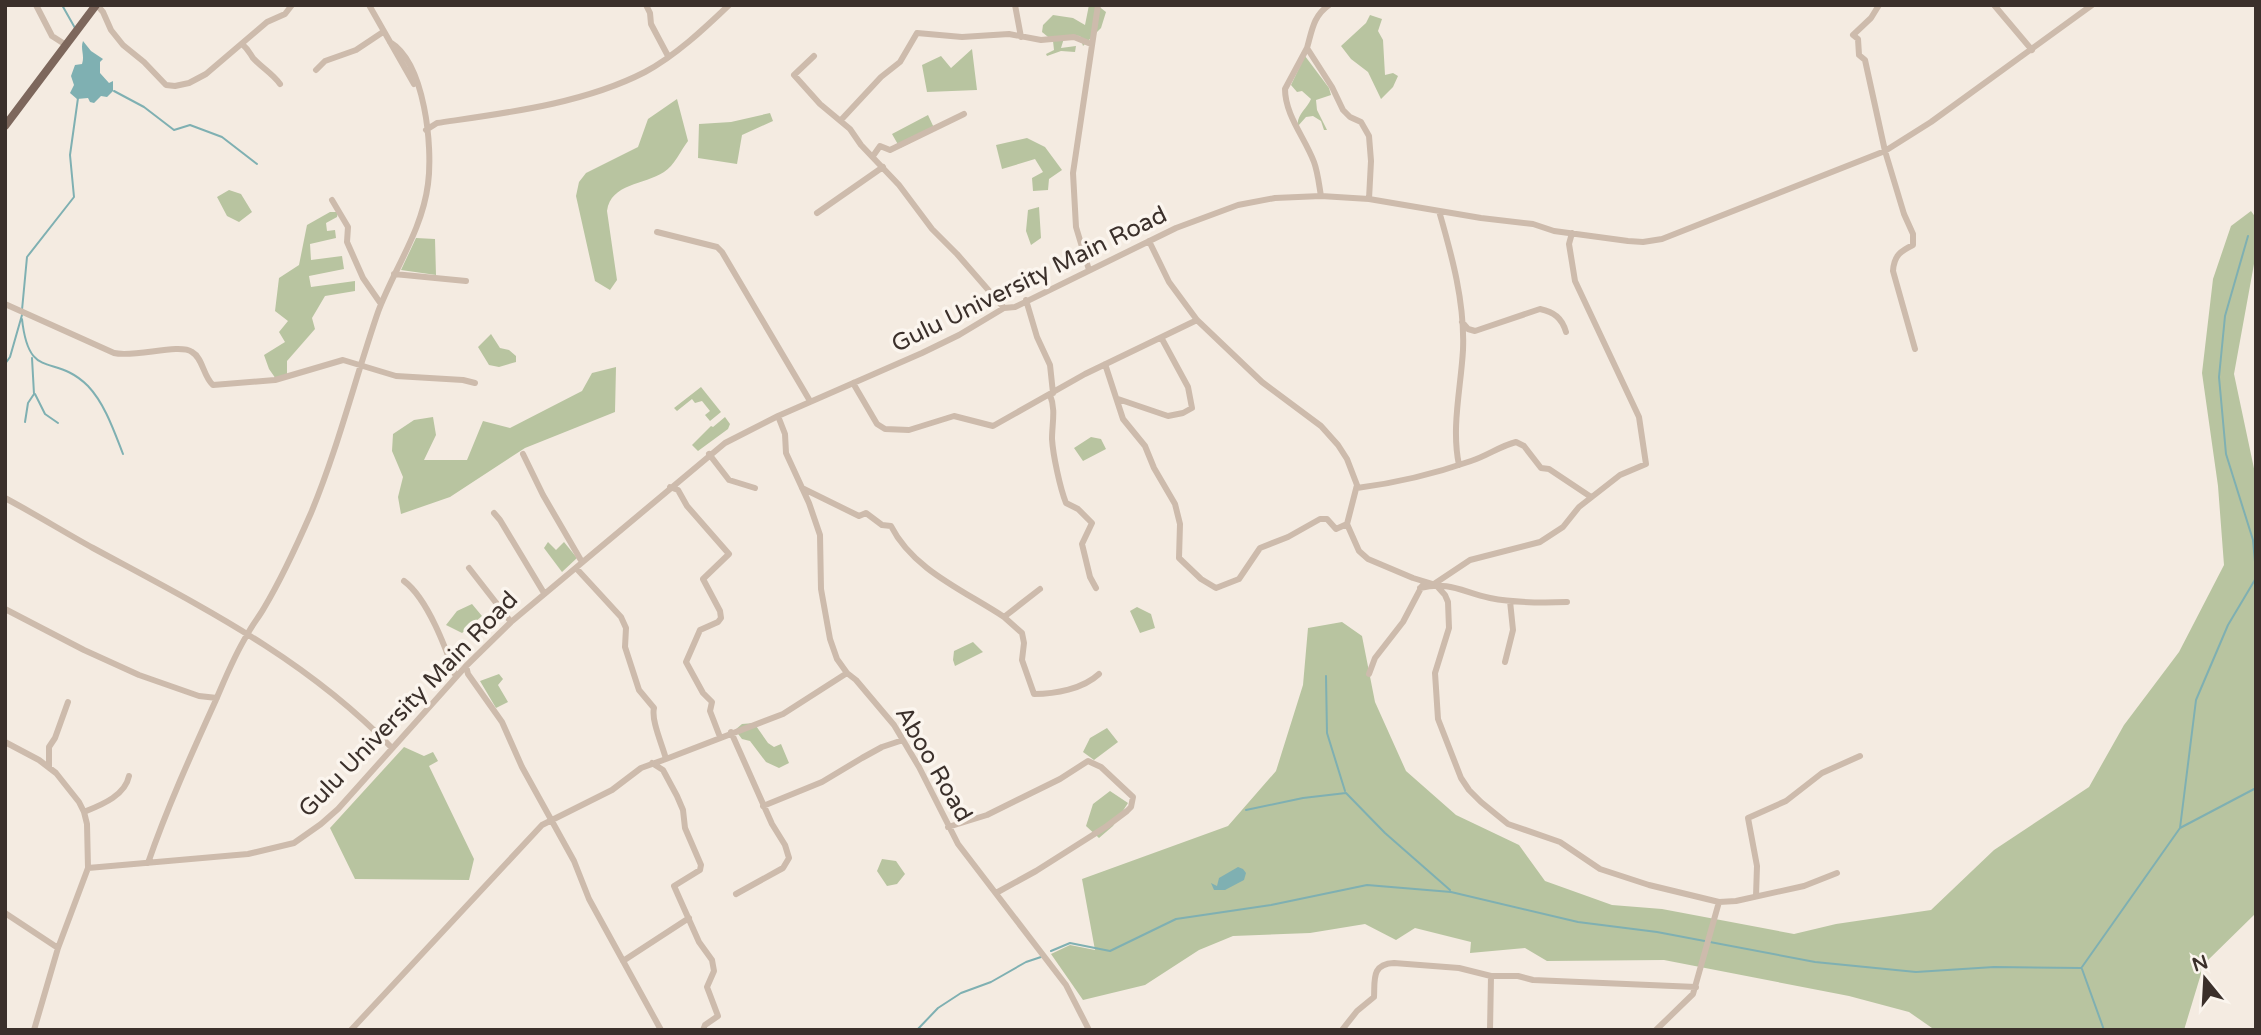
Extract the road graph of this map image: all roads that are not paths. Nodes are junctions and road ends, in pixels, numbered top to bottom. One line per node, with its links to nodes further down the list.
1 (36, 5): 17 (street)
2 (96, 5): 15 (street); 17 (main road)
3 (292, 5): 15 (street)
4 (369, 5): 13 (street)
5 (646, 5): 20 (street)
6 (729, 5): 20 (street)
7 (1015, 5): 14 (street)
8 (1098, 5): 16 (street)
9 (1329, 5): 18 (street)
10 (1879, 5): 30 (street)
11 (1994, 5): 19 (street)
12 (2092, 5): 19 (street, Gulu University Main Road)
13 (383, 32): 22 (street); 25 (street)
14 (1021, 37): 16 (street); 26 (street)
15 (242, 44): 23 (street)
16 (1091, 44): 41 (street)
17 (66, 45): 28 (main road)
18 (1307, 48): 33 (street); 34 (street)
19 (2032, 50): 30 (street, Gulu University Main Road)
20 (668, 56): 27 (street)
21 (814, 56): 26 (street)
22 (316, 70)
23 (280, 84)
24 (964, 114): 31 (street)
25 (424, 117): 27 (street); 29 (street)
26 (842, 120): 31 (street)
27 (437, 123): 29 (street)
28 (5, 126)
29 (426, 130): 42 (street)
30 (1885, 151): 39 (street, Gulu University Main Road); 52 (street)
31 (873, 156): 32 (street)
32 (883, 167): 37 (street); 47 (street)
33 (1321, 195): 34 (street, Gulu University Main Road); 40 (street, Gulu University Main Road)
34 (1369, 199): 36 (street, Gulu University Main Road)
35 (332, 200): 46 (street)
36 (1439, 211): 39 (street, Gulu University Main Road); 49 (street)
37 (817, 213)
38 (657, 232): 59 (street)
39 (1572, 233): 68 (street)
40 (1149, 241): 41 (street, Gulu University Main Road); 48 (street)
41 (1089, 270): 44 (street, Gulu University Main Road)
42 (394, 274): 43 (street); 46 (street)
43 (466, 281)
44 (1026, 300): 47 (street, Gulu University Main Road); 57 (street)
45 (5, 304): 54 (street)
46 (382, 304): 54 (street)
47 (1004, 308): 56 (street, Gulu University Main Road)
48 (1197, 320): 51 (street); 67 (street)
49 (1462, 322): 50 (street); 63 (street)
50 (1566, 332)
51 (1162, 339): 53 (street); 58 (street)
52 (1915, 349)
53 (1105, 365): 57 (street); 58 (street)
54 (359, 367): 55 (street); 89 (street)
55 (474, 383)
56 (853, 383): 57 (street); 59 (street, Gulu University Main Road)
57 (1051, 394): 80 (street)
58 (1117, 399): 71 (street)
59 (810, 401): 60 (street, Gulu University Main Road)
60 (778, 416): 62 (street, Gulu University Main Road); 66 (street, Aboo Road)
61 (523, 454): 72 (street)
62 (709, 454): 64 (street, Gulu University Main Road); 65 (street)
63 (1459, 465): 67 (street); 68 (street)
64 (670, 487): 72 (street, Gulu University Main Road); 101 (street)
65 (755, 488)
66 (802, 488): 87 (street); 92 (street, Aboo Road)
67 (1357, 488): 71 (street)
68 (1591, 497): 75 (street)
69 (5, 498): 89 (street)
70 (494, 513): 83 (street)
71 (1347, 524): 77 (street)
72 (582, 562): 74 (street, Gulu University Main Road)
73 (470, 568): 88 (street)
74 (576, 568): 83 (street, Gulu University Main Road); 106 (street)
75 (1450, 572): 78 (street); 79 (street)
76 (404, 581): 95 (street)
77 (1424, 581): 78 (street); 82 (street)
78 (1435, 584): 79 (street); 82 (street); 120 (street)
79 (1449, 586): 84 (street)
80 (1096, 588)
81 (1040, 589): 87 (street)
82 (1420, 589): 94 (street)
83 (544, 593): 88 (street, Gulu University Main Road)
84 (1510, 601): 85 (street); 90 (street)
85 (1567, 602)
86 (5, 609): 96 (street)
87 (1004, 617): 93 (street)
88 (512, 622): 91 (street, Gulu University Main Road)
89 (247, 633): 97 (street); 104 (street)
90 (1505, 662)
91 (466, 666): 95 (street, Gulu University Main Road); 112 (street)
92 (847, 673): 100 (street); 102 (street, Aboo Road)
93 (1099, 674)
94 (1369, 674)
95 (456, 677): 104 (street, Gulu University Main Road)
96 (199, 696): 97 (street); 99 (street)
97 (217, 698): 99 (street)
98 (68, 702): 108 (street)
99 (213, 707): 114 (street)
100 (731, 733): 101 (street); 110 (street)
101 (720, 737): 106 (street)
102 (903, 740): 110 (street); 113 (street, Aboo Road)
103 (5, 741): 108 (street)
104 (392, 748): 114 (street, Gulu University Main Road)
105 (1860, 757): 119 (street)
106 (666, 759): 107 (street)
107 (652, 763): 112 (street); 122 (street)
108 (49, 767): 111 (street)
109 (129, 776): 111 (street)
110 (763, 806): 118 (street)
111 (84, 811): 115 (street)
112 (550, 819): 124 (street); 128 (street)
113 (948, 827): 117 (street, Aboo Road); 117 (street)
114 (148, 863): 115 (street, Gulu University Main Road)
115 (88, 868): 123 (street)
116 (1837, 873): 119 (street)
117 (996, 893): 131 (street, Aboo Road)
118 (736, 894)
119 (1756, 896): 120 (street)
120 (1719, 902): 126 (street)
121 (5, 913): 123 (street)
122 (689, 918): 124 (street); 130 (street)
123 (58, 948): 127 (street)
124 (623, 961): 129 (street)
125 (1491, 976): 126 (street); 132 (street); 133 (street)
126 (1696, 987): 134 (street)
127 (34, 1030)
128 (351, 1030)
129 (661, 1030)
130 (703, 1030)
131 (1090, 1030)
132 (1342, 1030)
133 (1490, 1030)
134 (1657, 1030)

